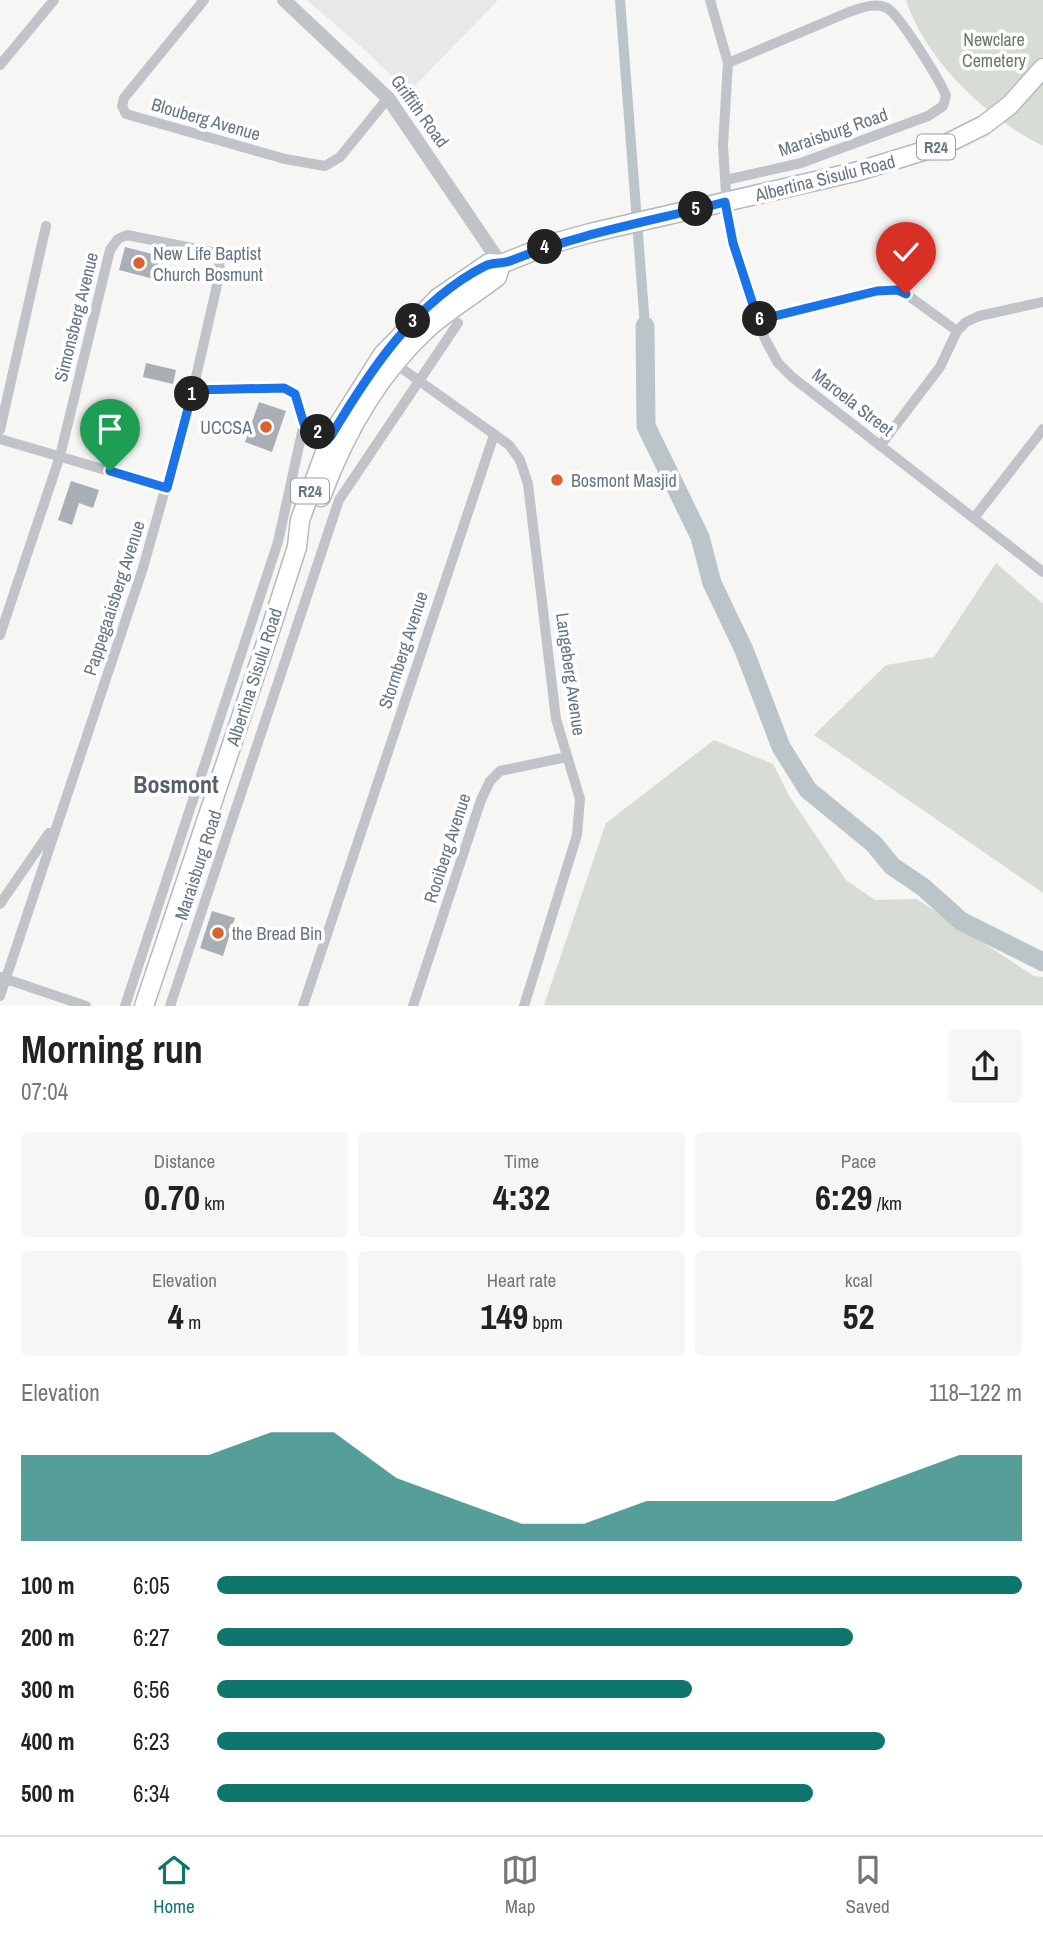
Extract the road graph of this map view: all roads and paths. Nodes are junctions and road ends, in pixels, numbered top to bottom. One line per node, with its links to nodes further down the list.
1 (54, 0): 6 (street)
2 (204, 0): 8 (street, Blouberg Avenue)
3 (284, 0): 8 (street, Griffith Road)
4 (710, 0): 5 (street, Maroela Street)
5 (728, 63): 9 (street, Maroela Street); 9 (street, Maraisburg Road)
6 (0, 65)
7 (1043, 68): 10 (main road, Albertina Sisulu Road / R24)
8 (388, 97): 12 (street, Griffith Road)
9 (726, 180): 10 (street, Maroela Street)
10 (725, 202): 12 (main road, Albertina Sisulu Road / R24); 14 (street, Maroela Street)
11 (46, 226): 22 (street)
12 (501, 264): 17 (main road, Albertina Sisulu Road / R24)
13 (1043, 302): 16 (street)
14 (758, 320): 16 (street); 26 (street, Maroela Street)
15 (458, 323): 18 (street, Maraisburg Road)
16 (957, 331): 26 (street)
17 (389, 359): 18 (street); 25 (main road, Albertina Sisulu Road / R24)
18 (418, 383): 23 (street); 40 (street, Maraisburg Road)
19 (193, 390): 20 (street); 27 (street, Simonsberg Avenue); 28 (street, Pappegaaisberg Avenue)
20 (304, 424): 25 (street); 38 (street, Maraisburg Road)
21 (1043, 429): 29 (street)
22 (0, 430)
23 (494, 435): 32 (street, Langeberg Avenue); 41 (street, Stormberg Avenue)
24 (0, 439): 27 (street)
25 (337, 439): 39 (main road, Albertina Sisulu Road / R24)
26 (880, 446): 29 (street, Maroela Street)
27 (60, 456): 28 (street); 31 (street, Simonsberg Avenue)
28 (167, 488): 33 (street, Pappegaaisberg Avenue)
29 (974, 518): 30 (street, Maroela Street)
30 (1043, 572)
31 (0, 635)
32 (567, 757): 42 (street, Rooiberg Avenue); 43 (street, Langeberg Avenue)
33 (56, 822): 34 (street, Pappegaaisberg Avenue); 35 (street, Pappegaaisberg Avenue)
34 (0, 904)
35 (3, 978): 36 (street, Pappegaaisberg Avenue); 37 (street)
36 (0, 996)
37 (86, 1006)
38 (125, 1006)
39 (144, 1006)
40 (170, 1006)
41 (303, 1006)
42 (413, 1006)
43 (524, 1006)

